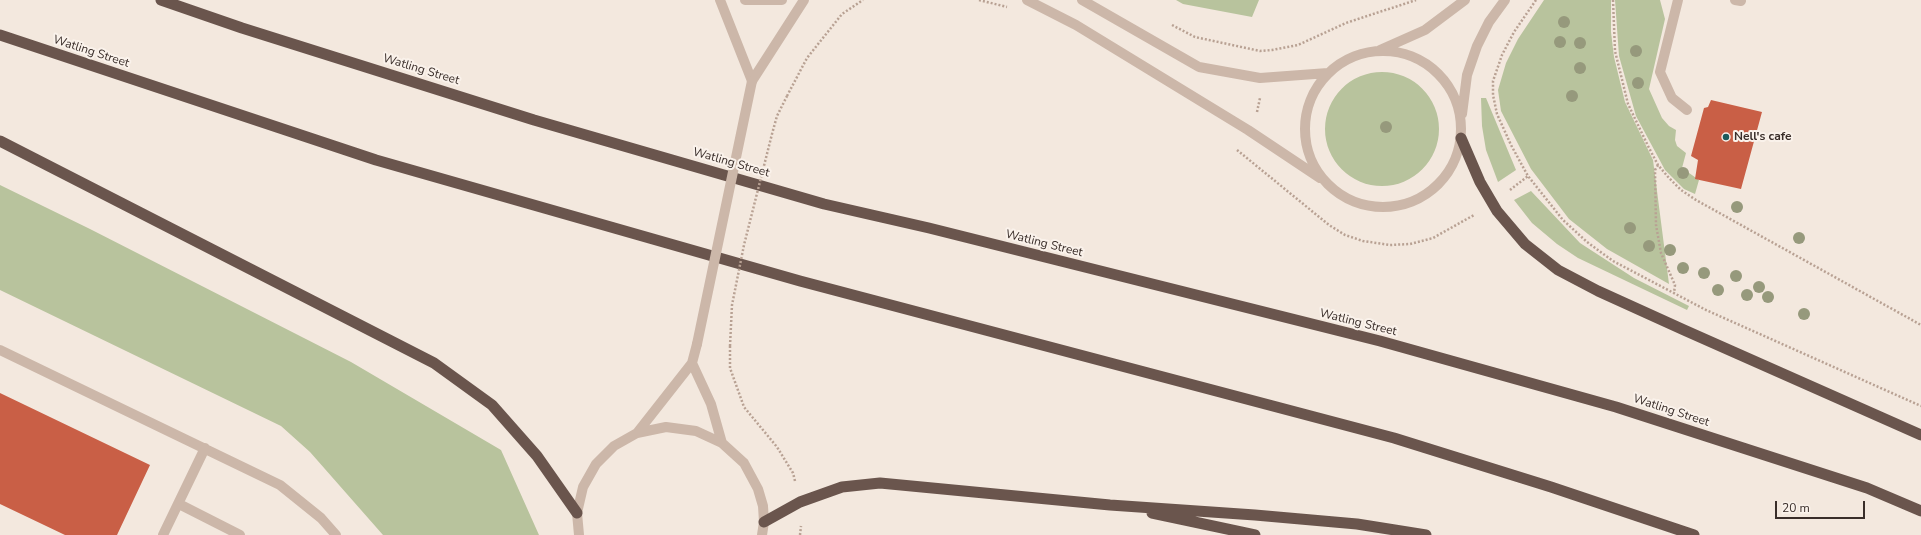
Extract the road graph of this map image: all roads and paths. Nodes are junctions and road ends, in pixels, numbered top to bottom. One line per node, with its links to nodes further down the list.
1 (160, 0): 41 (highway, Watling Street)
2 (720, 0): 21 (street)
3 (745, 0): 4 (street)
4 (782, 0)
5 (804, 0): 21 (street)
6 (863, 0): 38 (path, bridge)
7 (1027, 0): 23 (street)
8 (1082, 0): 20 (street)
9 (1416, 0): 17 (path)
10 (1465, 0): 18 (street)
11 (1505, 0): 24 (street)
12 (1536, 0): 29 (path)
13 (1613, 0): 27 (path)
14 (1678, 0): 22 (street)
15 (1166, 22): 17 (path)
16 (0, 35): 51 (highway, Watling Street)
17 (1260, 51): 20 (path)
18 (1376, 51): 19 (street); 24 (street)
19 (1328, 73): 20 (street); 28 (street)
20 (1260, 78): 23 (path)
21 (752, 81): 32 (street, bridge)
22 (1687, 110)
23 (1248, 130): 26 (path); 28 (street)
24 (1461, 138): 28 (street); 35 (highway)
25 (0, 141): 42 (highway)
26 (1236, 149)
27 (1658, 165): 29 (path); 30 (path)
28 (1325, 181)
29 (1674, 293): 33 (path)
30 (1921, 325)
31 (0, 350): 37 (street)
32 (692, 363): 34 (street); 36 (street)
33 (1921, 406)
34 (637, 433): 36 (street); 42 (street)
35 (1921, 435)
36 (722, 443): 43 (street)
37 (206, 448): 39 (street); 46 (street)
38 (800, 502): 40 (highway); 43 (highway)
39 (179, 504): 44 (street); 45 (street)
40 (1110, 505): 49 (highway); 50 (highway)
41 (1921, 511)
42 (577, 513): 47 (street)
43 (764, 522): 48 (street)
44 (163, 535)
45 (240, 535)
46 (336, 535)
47 (579, 535)
48 (762, 535)
49 (1255, 535)
50 (1426, 535)
51 (1694, 535)

